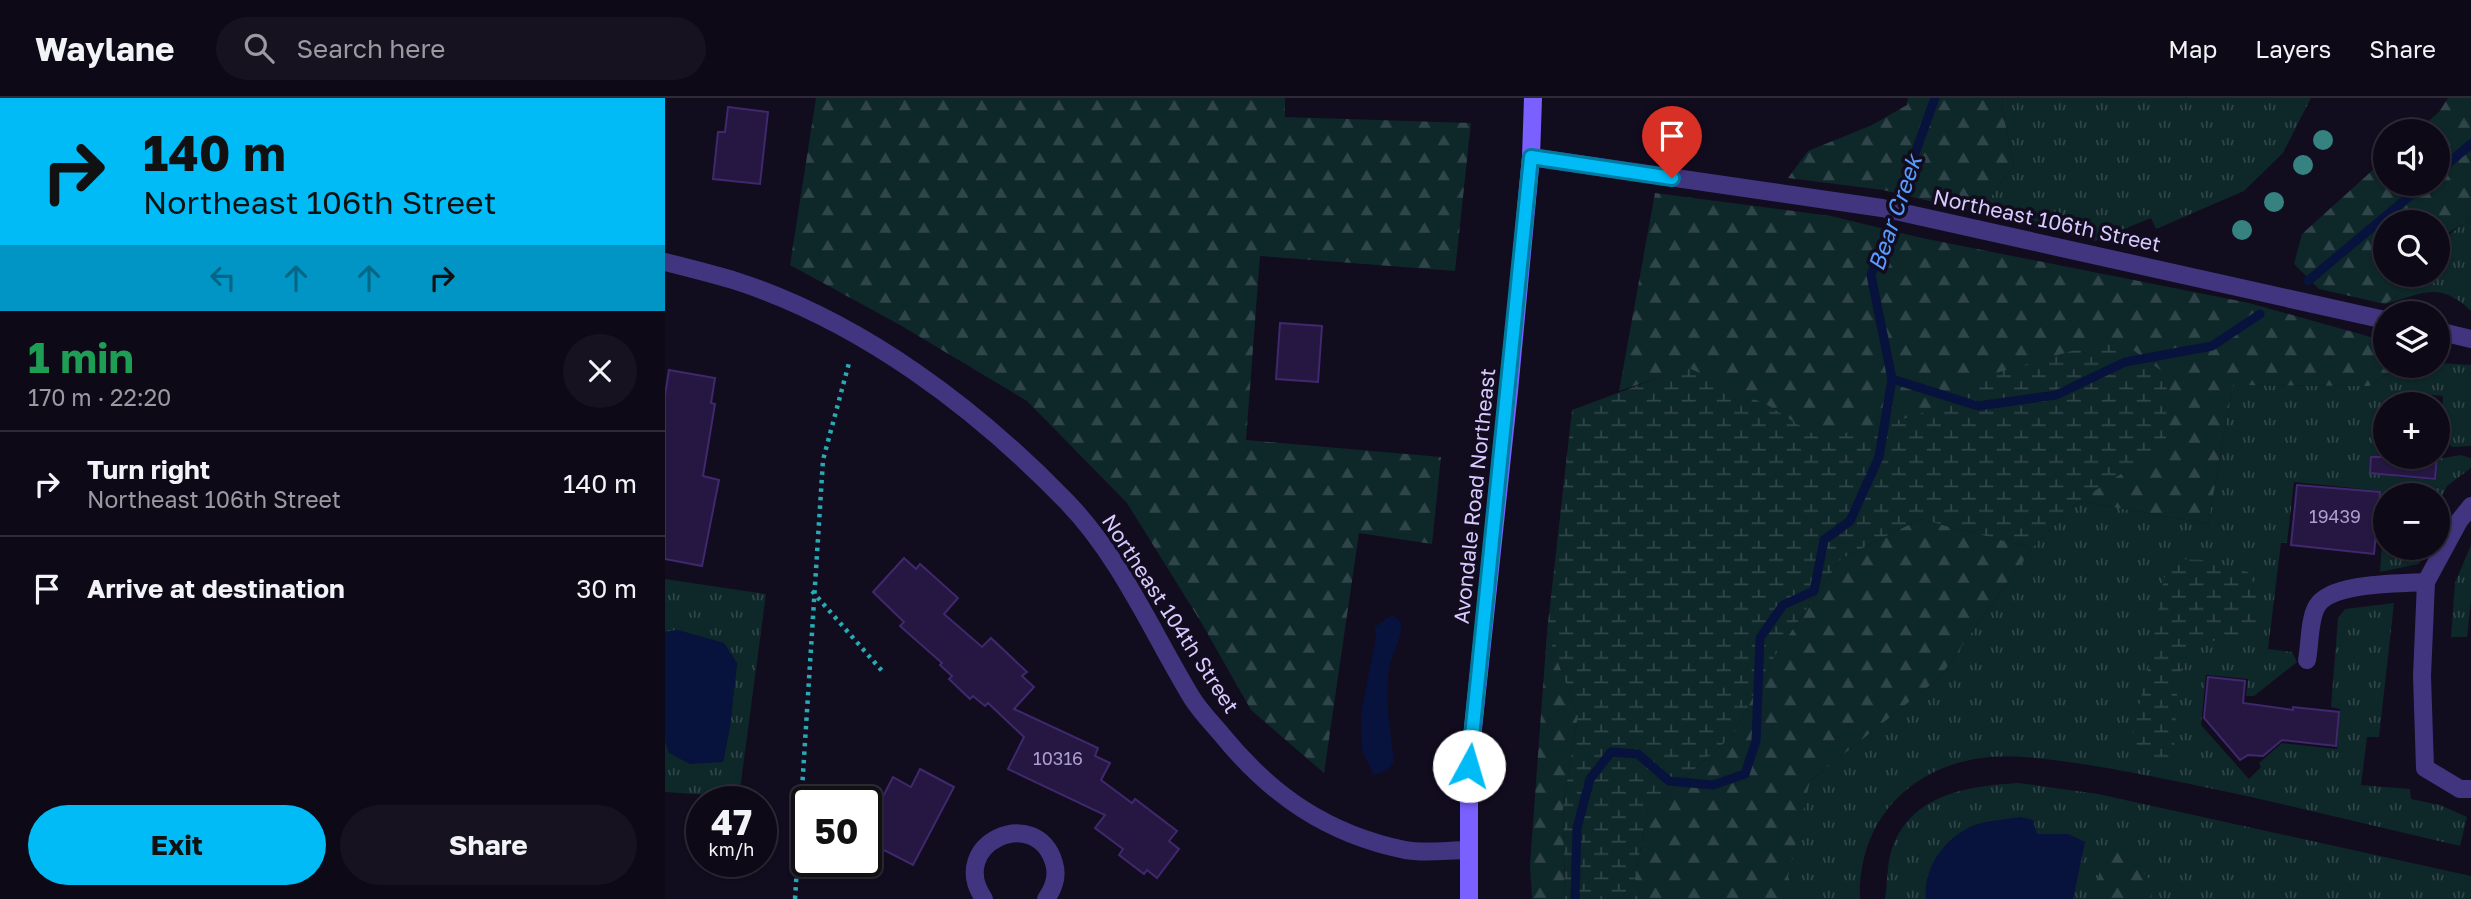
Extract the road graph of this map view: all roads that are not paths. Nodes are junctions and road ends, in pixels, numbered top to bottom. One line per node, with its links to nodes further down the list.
1 (1533, 98): 2 (main road, Avondale Road Northeast)
2 (1531, 157): 4 (street, Northeast 106th Street); 11 (main road, Avondale Road Northeast)
3 (665, 262): 11 (street, Northeast 104th Street)
4 (2373, 317)
5 (2450, 334): 6 (street)
6 (2471, 339)
7 (2471, 506): 8 (street)
8 (2426, 582): 9 (street); 10 (street)
9 (2307, 660)
10 (2471, 789)
11 (1468, 850): 14 (main road, Avondale Road Northeast)
12 (984, 899): 13 (street)
13 (1046, 899)
14 (1469, 899)

